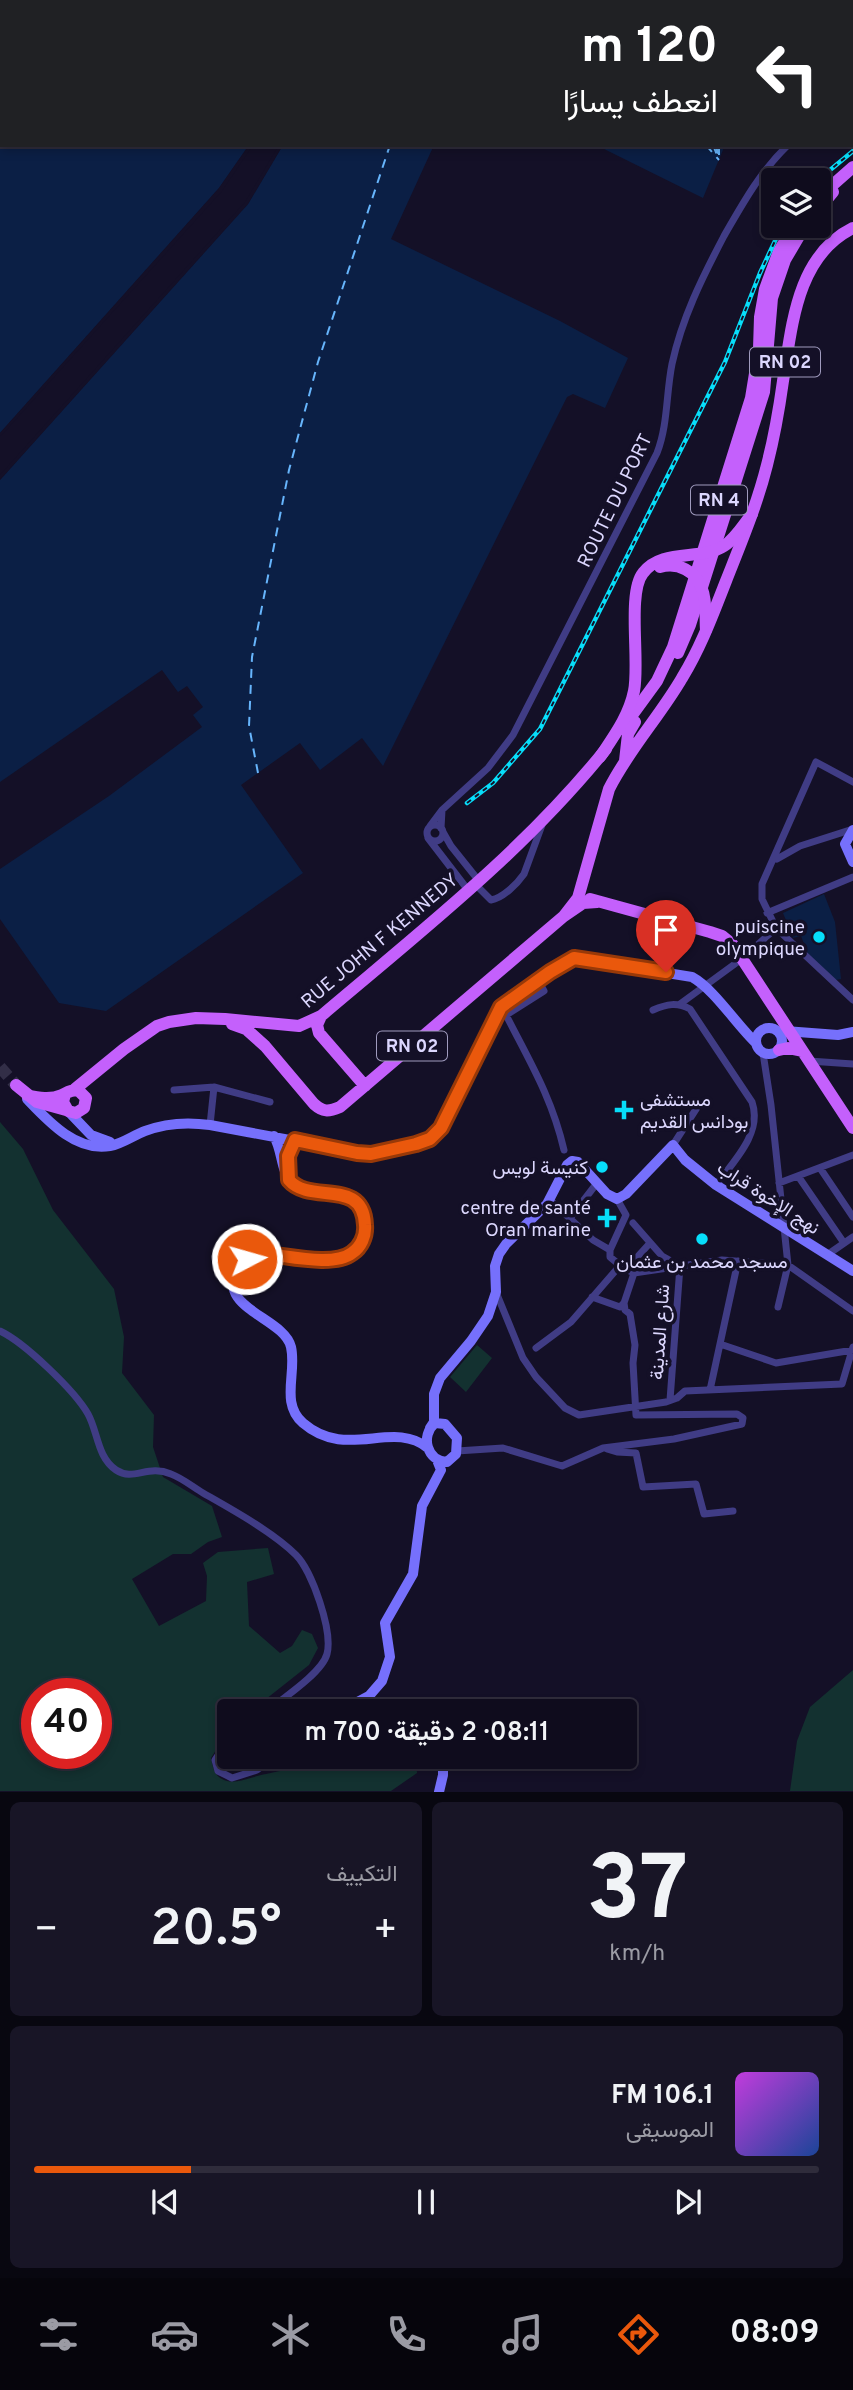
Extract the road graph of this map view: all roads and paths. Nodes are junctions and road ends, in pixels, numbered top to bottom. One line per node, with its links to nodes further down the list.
1 (786, 147): 15 (street, ROUTE DU PORT)
2 (853, 167): 3 (main road)
3 (842, 176): 4 (main road); 5 (main road)
4 (831, 186)
5 (831, 192)
6 (853, 228): 9 (main road, RN 02)
7 (787, 238): 12 (main road, RN 4)
8 (798, 238): 13 (main road, RN 4)
9 (752, 514): 10 (main road, RN 02, bridge); 11 (main road, RN 02)
10 (637, 591): 11 (main road, bridge); 12 (main road, RN 02, bridge)
11 (706, 630): 13 (main road, RN 02)
12 (600, 757): 16 (main road, RN 02)
13 (625, 761): 24 (main road, RN 02)
14 (853, 782): 21 (street)
15 (442, 810): 17 (street, ROUTE DU PORT); 19 (street)
16 (543, 821): 25 (main road, RUE JOHN F KENNEDY / RN 02); 25 (street)
17 (429, 827): 19 (street); 20 (street)
18 (853, 829): 21 (street); 22 (street)
19 (442, 830): 20 (street); 25 (street)
20 (428, 838): 25 (street)
21 (774, 862): 27 (street)
22 (853, 862)
23 (853, 877): 27 (street)
24 (583, 883): 26 (main road); 28 (main road, RN 02)
25 (474, 885): 36 (main road, RUE JOHN F KENNEDY / RN 02)
26 (597, 902): 28 (main road); 30 (main road)
27 (767, 913): 29 (street)
28 (564, 916): 49 (main road, RN 02)
29 (776, 928): 30 (street); 33 (street)
30 (743, 958): 32 (street); 42 (main road)
31 (538, 980): 32 (street); 61 (street); 63 (street)
32 (705, 986): 34 (street); 39 (street)
33 (853, 1000)
34 (680, 1004): 35 (street); 70 (street)
35 (653, 1010)
36 (321, 1016): 38 (main road, RUE JOHN F KENNEDY / RN 02); 49 (main road)
37 (219, 1019): 38 (main road, RUE JOHN F KENNEDY / RN 02); 44 (main road, RN 02); 53 (main road, RUE JOHN F KENNEDY / RN 02)
38 (269, 1025): 44 (main road)
39 (740, 1028): 40 (street); 43 (street)
40 (760, 1031): 42 (street); 43 (street)
41 (853, 1032): 42 (street)
42 (782, 1039): 45 (street); 46 (main road); 46 (main road)
43 (756, 1043): 45 (street)
44 (265, 1046): 49 (main road, RN 02)
45 (763, 1053): 69 (street)
46 (805, 1056): 47 (street); 58 (main road)
47 (853, 1065)
48 (16, 1084): 52 (main road); 60 (street)
49 (365, 1086)
50 (214, 1087): 51 (street); 54 (street); 57 (street)
51 (174, 1090)
52 (27, 1094): 53 (main road); 56 (main road)
53 (77, 1097): 56 (main road); 56 (main road); 60 (street)
54 (270, 1102)
55 (698, 1106): 62 (street)
56 (68, 1111): 60 (street)
57 (211, 1125): 59 (street); 60 (street)
58 (853, 1128)
59 (274, 1136): 61 (street); 67 (street)
60 (123, 1140)
61 (295, 1140): 67 (street)
62 (673, 1144): 70 (street, نهج الإخوة قراب); 71 (street)
63 (564, 1150)
64 (853, 1155): 65 (street)
65 (820, 1168): 66 (street); 73 (street)
66 (798, 1177): 69 (street); 79 (street)
67 (289, 1180): 103 (street)
68 (597, 1183): 71 (street); 72 (street); 74 (street)
69 (779, 1183): 76 (street)
70 (716, 1185): 76 (street, نهج الإخوة قراب)
71 (617, 1199): 80 (street)
72 (550, 1200): 74 (street); 88 (street)
73 (853, 1217)
74 (570, 1218): 80 (street)
75 (633, 1223): 78 (street)
76 (785, 1228): 81 (street, نهج الإخوة قراب); 83 (street)
77 (853, 1237): 79 (street)
78 (650, 1243): 84 (street); 85 (street)
79 (844, 1243): 81 (street)
80 (610, 1253): 85 (street)
81 (827, 1255): 86 (street, نهج الإخوة قراب)
82 (738, 1261): 83 (street); 84 (street); 94 (street)
83 (788, 1265): 91 (street); 92 (street)
84 (680, 1266): 87 (street); 99 (street, شارع المدينة)
85 (622, 1267): 87 (street); 89 (street)
86 (853, 1271)
87 (634, 1273): 90 (street)
88 (496, 1292): 98 (street); 100 (street)
89 (592, 1297): 90 (street); 95 (street)
90 (624, 1303): 100 (street)
91 (778, 1307)
92 (853, 1311)
93 (0, 1331): 110 (street)
94 (720, 1344): 96 (street); 97 (street)
95 (536, 1348)
96 (853, 1349): 97 (street)
97 (710, 1390): 99 (street)
98 (435, 1394): 101 (street); 102 (street)
99 (670, 1400): 100 (street)
100 (634, 1408): 105 (street)
101 (445, 1424): 102 (street); 106 (street)
102 (429, 1429): 103 (street); 104 (street)
103 (380, 1438): 104 (street)
104 (428, 1448): 107 (street)
105 (603, 1448): 106 (street); 108 (street)
106 (455, 1455): 107 (street); 109 (street)
107 (438, 1460): 109 (street)
108 (733, 1511)
109 (420, 1523): 111 (street)
110 (282, 1699)
111 (363, 1699)
112 (217, 1769): 113 (street)
113 (258, 1769)
114 (443, 1769): 115 (street)
115 (439, 1791)

